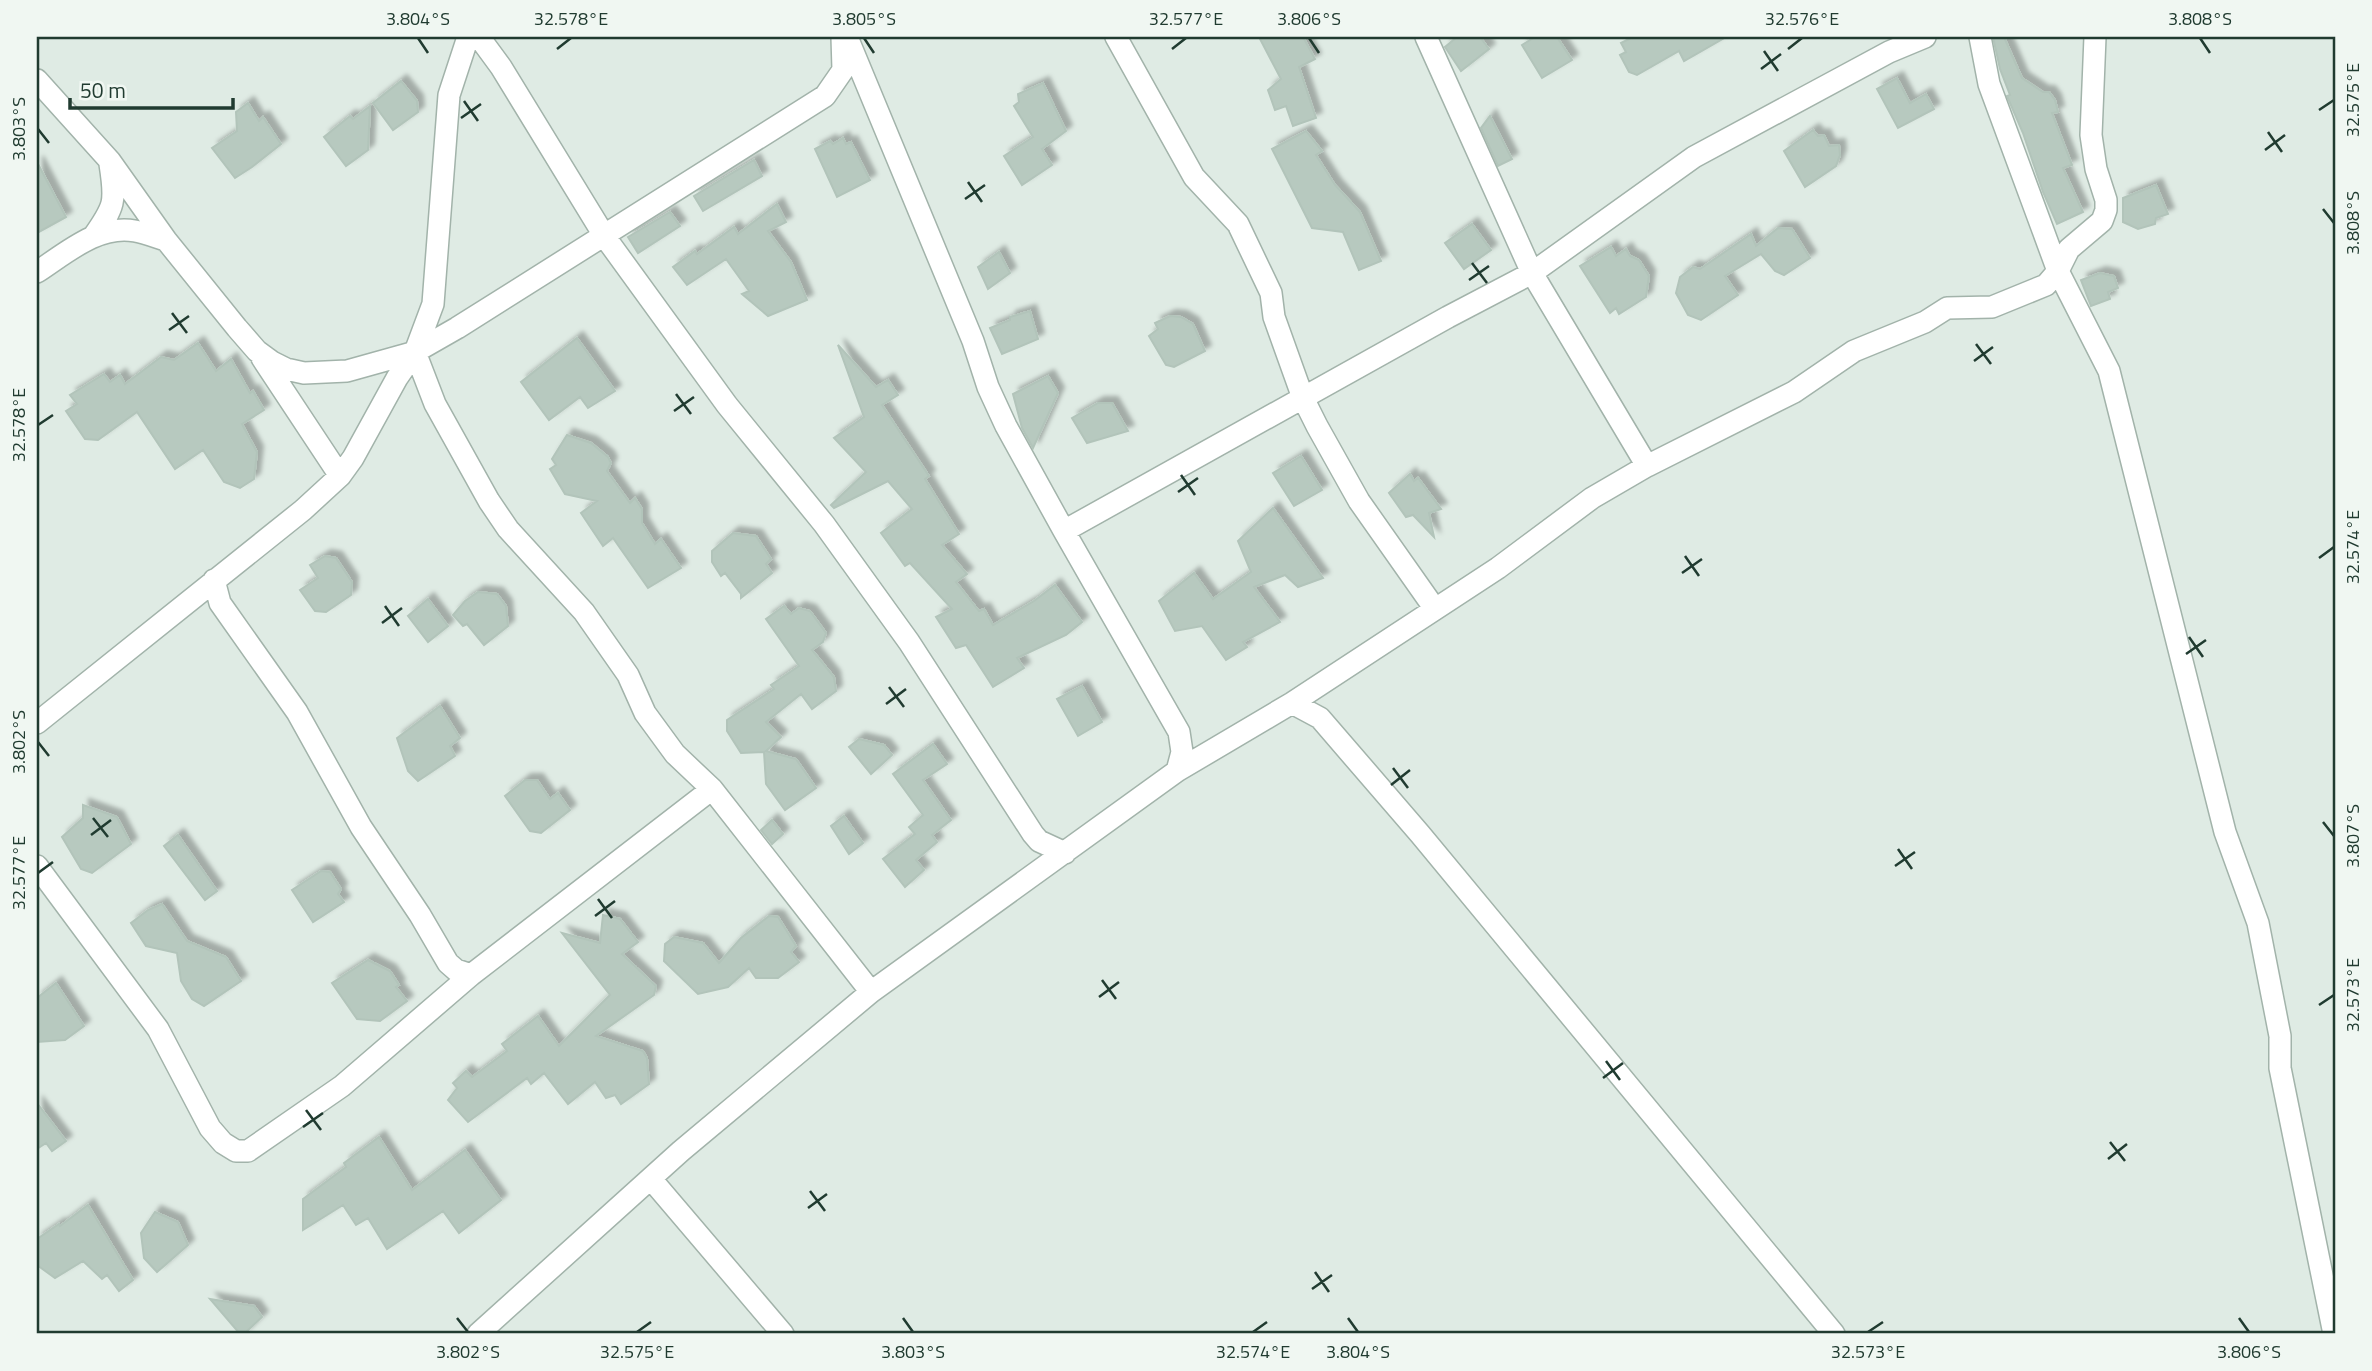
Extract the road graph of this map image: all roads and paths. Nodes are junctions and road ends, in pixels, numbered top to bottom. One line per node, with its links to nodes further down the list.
1 (468, 37): 18 (street)
2 (479, 37): 12 (street)
3 (844, 37): 12 (street); 22 (street)
4 (1116, 37): 19 (street)
5 (1426, 37): 16 (street)
6 (1925, 37): 16 (street)
7 (1980, 37): 14 (street)
8 (2095, 37): 14 (street)
9 (37, 80): 10 (street)
10 (110, 161): 11 (street); 13 (street)
11 (93, 237): 13 (street); 15 (street)
12 (605, 237): 18 (street); 29 (street)
13 (166, 240): 17 (street)
14 (2058, 271): 20 (street); 37 (street)
15 (37, 272)
16 (1532, 273): 19 (street); 20 (street)
17 (257, 351): 18 (street); 21 (street)
18 (415, 352): 21 (street); 28 (street)
19 (1303, 398): 22 (street); 24 (street)
20 (1647, 466): 24 (street)
21 (340, 476): 23 (street)
22 (1063, 531): 27 (street)
23 (214, 580): 26 (street); 31 (street)
24 (1436, 609): 25 (street)
25 (1292, 703): 27 (street); 36 (street)
26 (37, 723)
27 (1177, 771): 29 (street)
28 (712, 789): 31 (street); 32 (street)
29 (1065, 853): 32 (street)
30 (37, 866): 31 (street)
31 (471, 975)
32 (871, 992): 33 (street)
33 (651, 1179): 34 (street); 35 (street)
34 (478, 1334)
35 (783, 1334)
36 (1834, 1334)
37 (2334, 1334)

